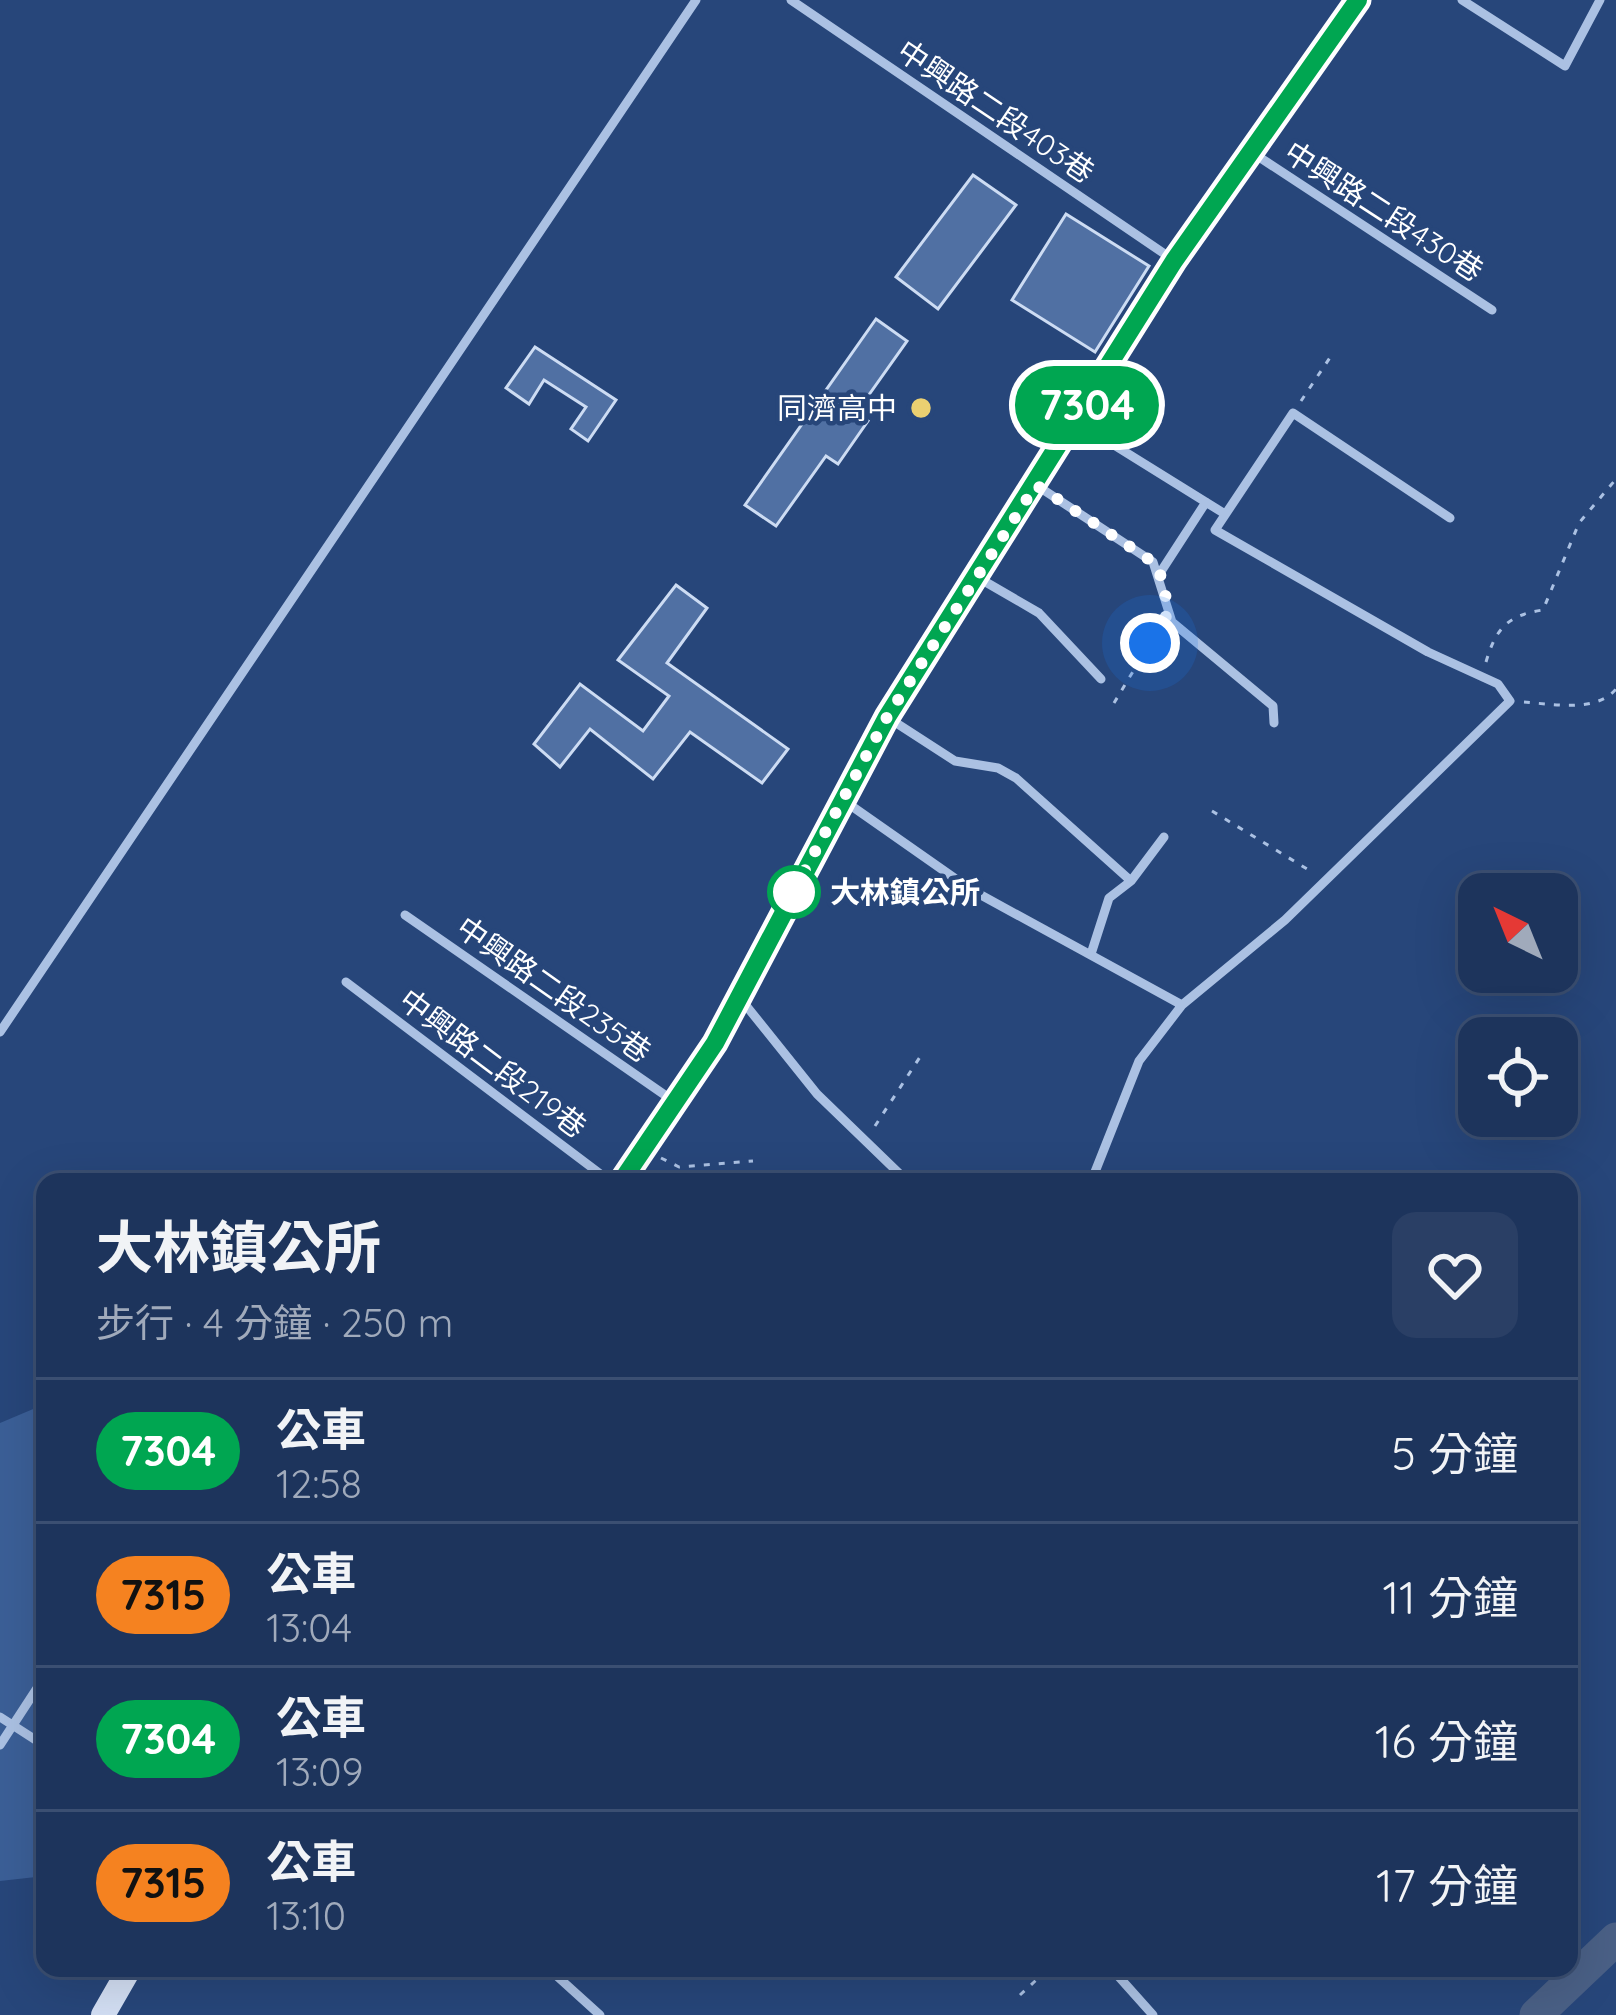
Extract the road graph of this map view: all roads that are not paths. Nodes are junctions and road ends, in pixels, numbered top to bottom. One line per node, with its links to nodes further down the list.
1 (696, 0): 27 (lane)
2 (791, 0): 7 (lane, 中興路二段403巷)
3 (1358, 0): 6 (main road)
4 (1462, 0): 5 (lane)
5 (1600, 0)
6 (1250, 152): 7 (main road); 8 (lane, 中興路二段430巷)
7 (1174, 261): 9 (main road)
8 (1492, 310)
9 (1076, 422): 10 (main road); 11 (lane)
10 (1036, 485): 14 (lane); 15 (main road)
11 (1206, 502): 12 (lane); 14 (lane)
12 (1225, 514): 13 (lane); 26 (lane)
13 (1450, 518)
14 (1160, 573): 18 (lane)
15 (977, 578): 16 (lane); 17 (main road)
16 (1101, 680)
17 (887, 717): 19 (main road); 21 (lane)
18 (1274, 723)
19 (842, 800): 23 (lane); 25 (main road)
20 (1164, 837): 21 (lane)
21 (1131, 881): 23 (lane)
22 (405, 915): 28 (lane, 中興路二段235巷)
23 (1091, 954): 26 (lane)
24 (346, 982): 29 (lane, 中興路二段219巷)
25 (740, 998): 28 (main road); 31 (lane)
26 (1182, 1005): 32 (lane)
27 (0, 1032)
28 (676, 1103): 30 (main road)
29 (599, 1173)
30 (627, 1173)
31 (899, 1173)
32 (1094, 1173)
33 (36, 1690): 35 (lane)
34 (0, 1717): 35 (lane)
35 (13, 1725): 36 (lane); 37 (lane)
36 (36, 1740)
37 (0, 1745)
38 (125, 1977): 41 (main road)
39 (558, 1977): 42 (lane)
40 (1119, 1977): 43 (lane)
41 (103, 2015)
42 (600, 2015)
43 (1153, 2015)

